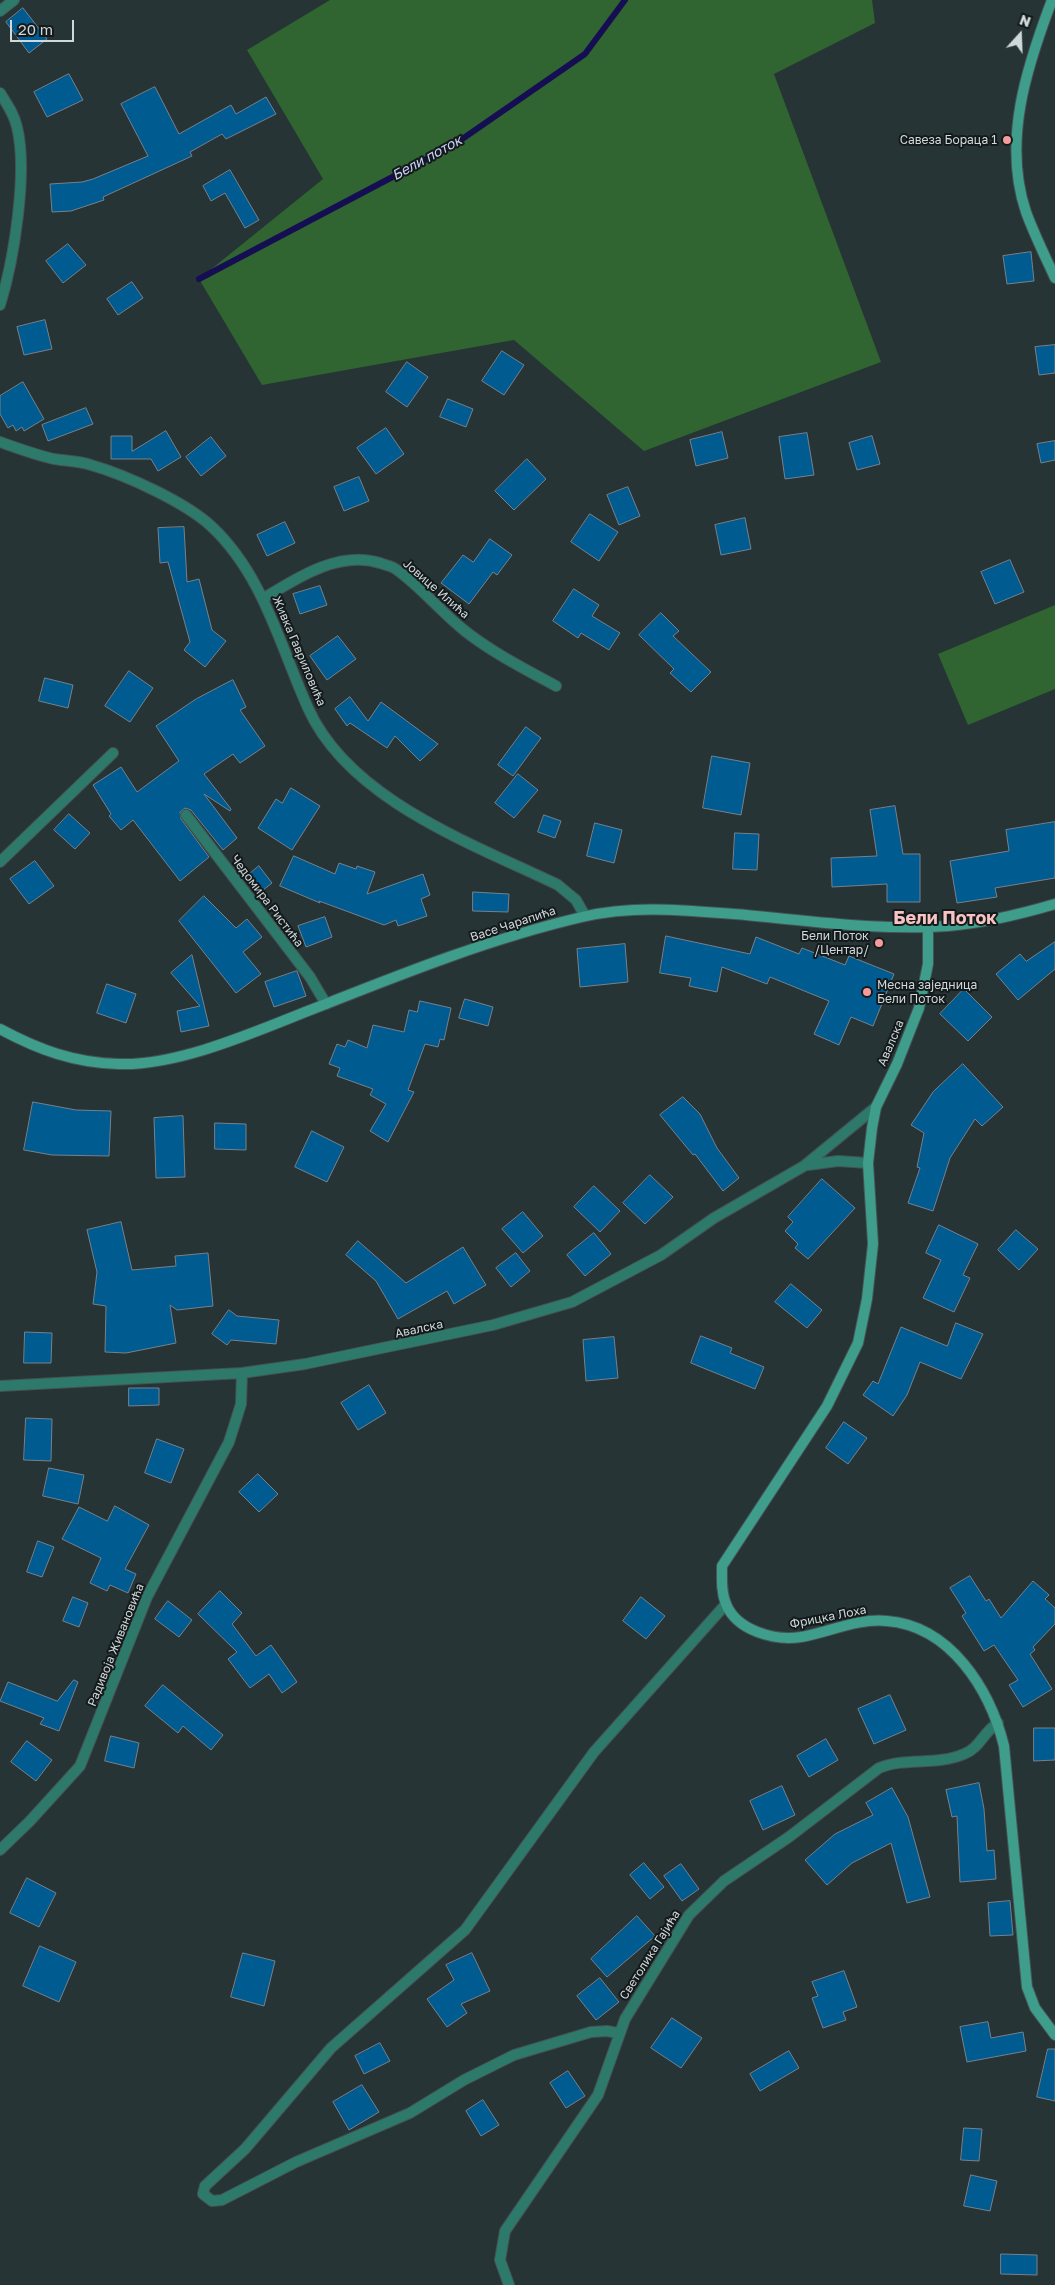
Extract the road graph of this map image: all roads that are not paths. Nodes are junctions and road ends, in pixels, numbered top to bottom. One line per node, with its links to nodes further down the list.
1 (14, 0): 3 (street)
2 (1052, 0): 5 (street)
3 (0, 11)
4 (0, 93): 6 (street)
5 (1055, 278)
6 (0, 305)
7 (0, 442): 8 (street, Живка Гавриловића)
8 (264, 598): 9 (street, Јовице Илића); 14 (street, Живка Гавриловића)
9 (556, 686)
10 (113, 753): 12 (street)
11 (186, 815): 16 (street, Чедомира Ристића)
12 (0, 862)
13 (1055, 904): 15 (street, Васе Чарапића)
14 (585, 916): 15 (street, Васе Чарапића); 16 (street, Васе Чарапића)
15 (928, 926): 18 (street, Авалска)
16 (326, 1004): 17 (street, Васе Чарапића)
17 (0, 1029)
18 (876, 1107): 19 (street, Авалска); 20 (street, Авалска)
19 (868, 1163): 20 (street, Авалска); 23 (street, Фрицка Лоха)
20 (804, 1166): 21 (street, Авалска)
21 (242, 1373): 22 (street, Авалска); 25 (street, Радивоја Живановића)
22 (0, 1386)
23 (726, 1604): 24 (street, Фрицка Лоха); 26 (street)
24 (998, 1723): 26 (street, Светолика Гајића); 27 (street, Фрицка Лоха)
25 (0, 1850)
26 (618, 2033): 28 (street, Светолика Гајића)
27 (1055, 2035)
28 (509, 2285)

